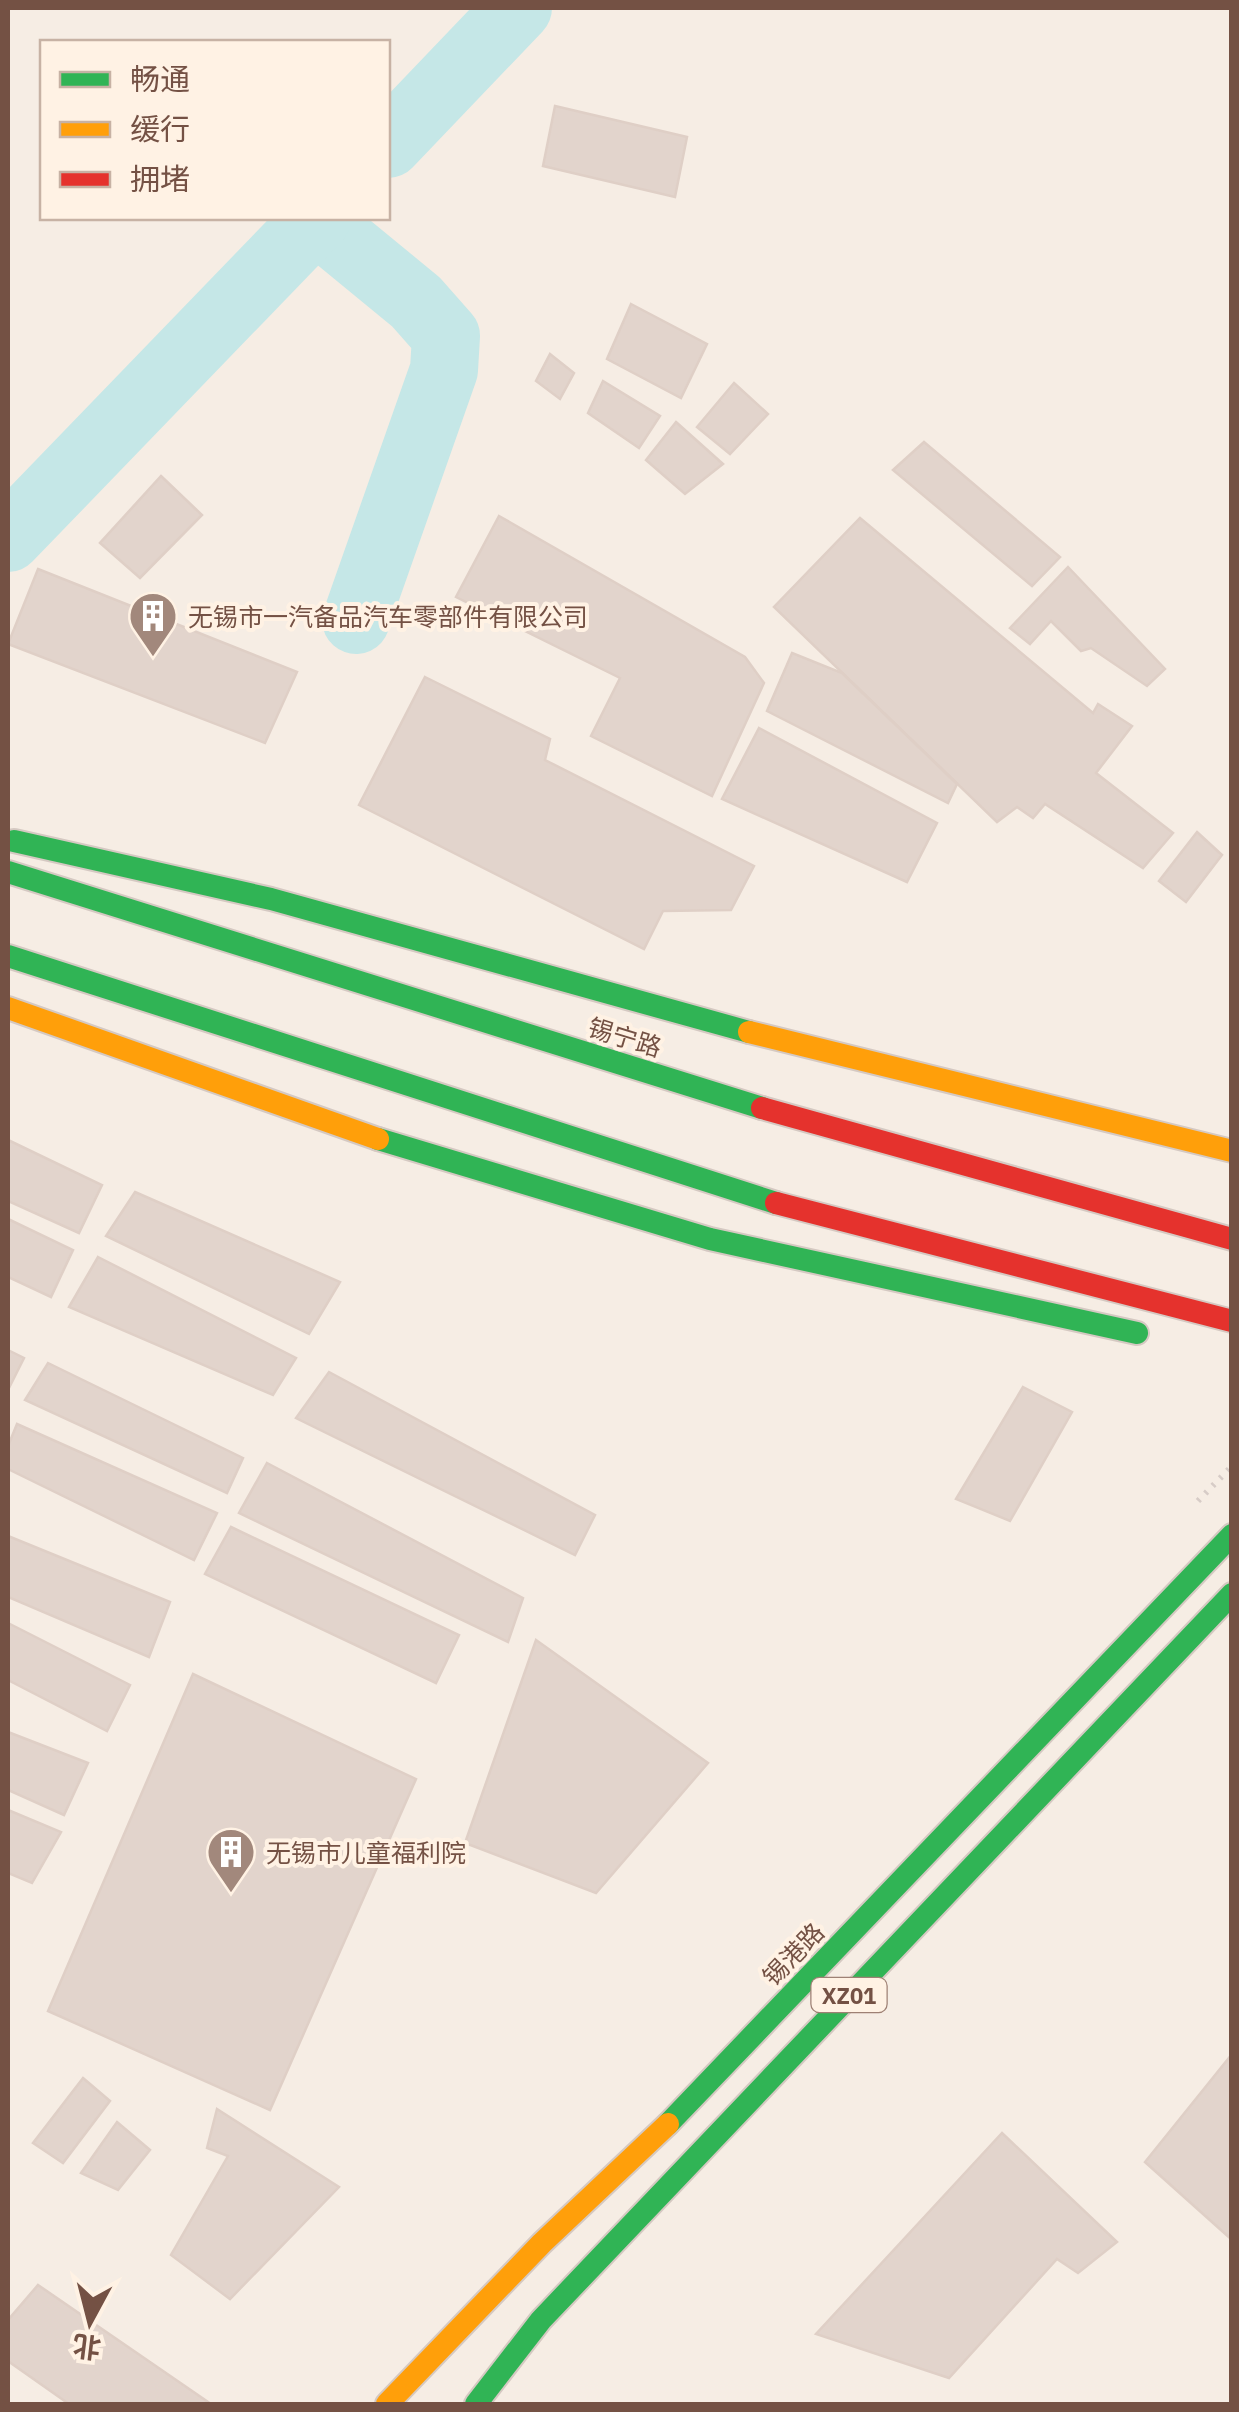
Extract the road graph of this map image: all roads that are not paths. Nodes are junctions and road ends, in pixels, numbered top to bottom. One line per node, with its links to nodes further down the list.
1 (8, 840): 5 (main road)
2 (8, 872): 6 (main road, 锡宁路)
3 (8, 956): 7 (main road)
4 (8, 1008): 8 (main road)
5 (1232, 1151)
6 (1232, 1238)
7 (1232, 1321)
8 (1158, 1337)
9 (1232, 1534): 11 (main road, 锡港路 / XZ01)
10 (1232, 1594): 12 (main road, XZ01)
11 (387, 2404)
12 (476, 2404)

